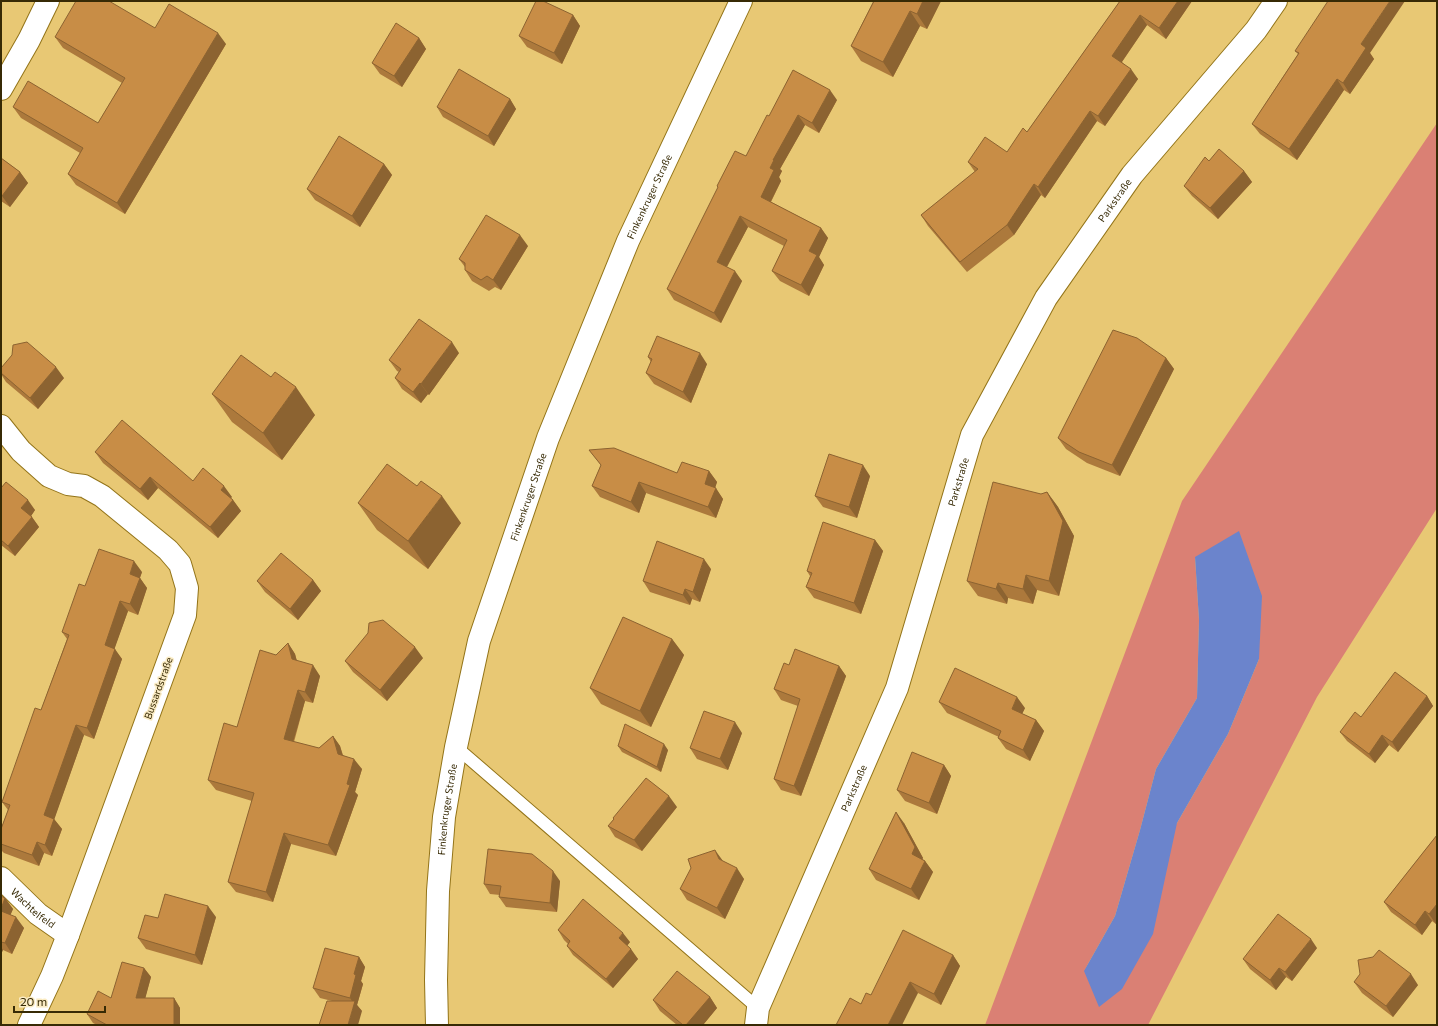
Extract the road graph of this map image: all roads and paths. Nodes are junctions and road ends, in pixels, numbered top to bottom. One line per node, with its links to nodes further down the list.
1 (48, 1): 4 (street)
2 (741, 1): 6 (street, Finkenkruger Straße)
3 (1276, 1): 9 (street, Parkstraße)
4 (1, 89)
5 (1, 426): 8 (street, Bussardstraße)
6 (456, 747): 9 (lane); 11 (street, Finkenkruger Straße)
7 (1, 878): 8 (street, Wachtelfeld)
8 (68, 935): 10 (street, Bussardstraße)
9 (757, 1016)
10 (29, 1025)
11 (437, 1025)

